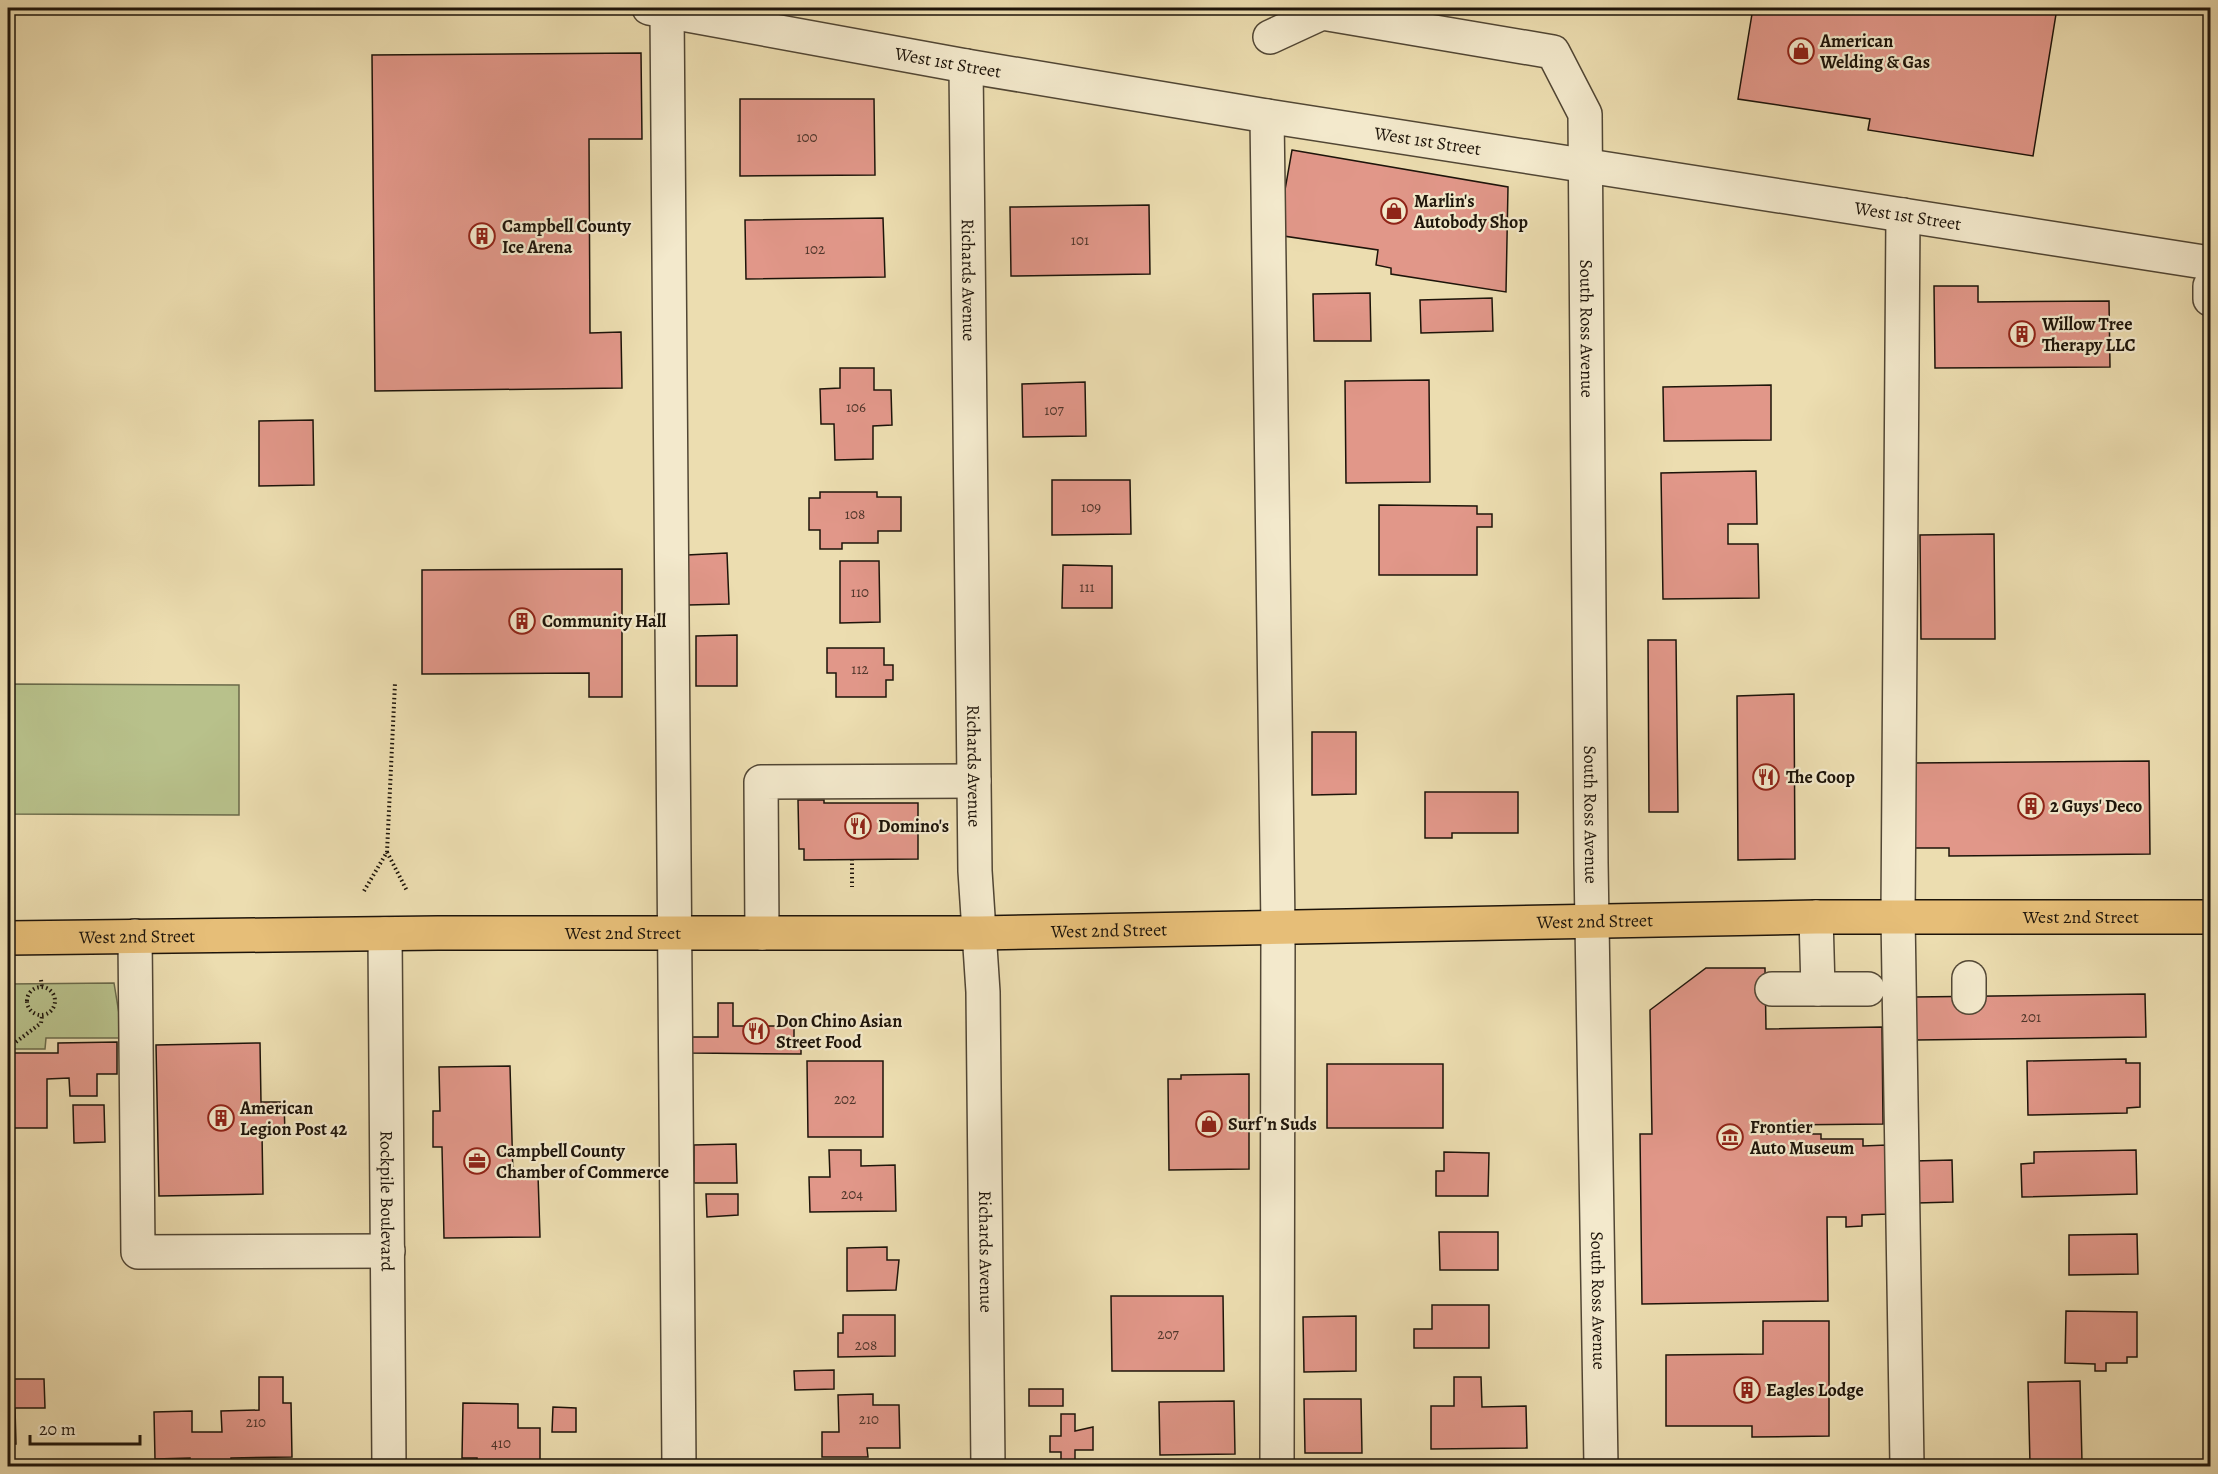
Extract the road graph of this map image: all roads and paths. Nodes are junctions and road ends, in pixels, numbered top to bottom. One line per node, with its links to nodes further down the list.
1 (658, 9): 3 (street, West 1st Street); 22 (street)
2 (1270, 37): 5 (street, South Ross Avenue)
3 (966, 66): 4 (street, West 1st Street); 11 (street, Richards Avenue)
4 (1267, 116): 5 (street, West 1st Street); 21 (street)
5 (1584, 164): 6 (street, West 1st Street); 20 (street, South Ross Avenue)
6 (1903, 215): 7 (street, West 1st Street); 18 (street)
7 (2211, 263)
8 (2211, 286): 9 (street)
9 (2211, 299)
10 (395, 683): 12 (path)
11 (974, 781): 23 (street); 24 (street, Richards Avenue)
12 (387, 852): 15 (path); 16 (path)
13 (852, 859): 14 (path)
14 (852, 887)
15 (364, 891)
16 (407, 891)
17 (1816, 917): 18 (main road, West 2nd Street); 20 (main road, West 2nd Street); 31 (street)
18 (1898, 917): 19 (main road, West 2nd Street); 41 (street)
19 (2211, 917)
20 (1592, 921): 21 (main road, West 2nd Street); 40 (street, South Ross Avenue)
21 (1278, 928): 24 (main road, West 2nd Street); 39 (street)
22 (676, 933): 23 (main road, West 2nd Street); 25 (main road, West 2nd Street); 37 (street)
23 (762, 933): 24 (main road, West 2nd Street)
24 (979, 933): 38 (street, Richards Avenue)
25 (385, 934): 26 (main road, West 2nd Street); 35 (street, Rockpile Boulevard)
26 (135, 936): 27 (main road, West 2nd Street); 35 (street)
27 (8, 938)
28 (41, 980): 29 (path)
29 (42, 987): 33 (path); 33 (path)
30 (1772, 989): 31 (street)
31 (1818, 989): 32 (street)
32 (1868, 989)
33 (42, 1016): 34 (path)
34 (8, 1045)
35 (388, 1251): 36 (street, Rockpile Boulevard)
36 (389, 1467)
37 (679, 1467)
38 (988, 1467)
39 (1277, 1467)
40 (1601, 1467)
41 (1907, 1467)

